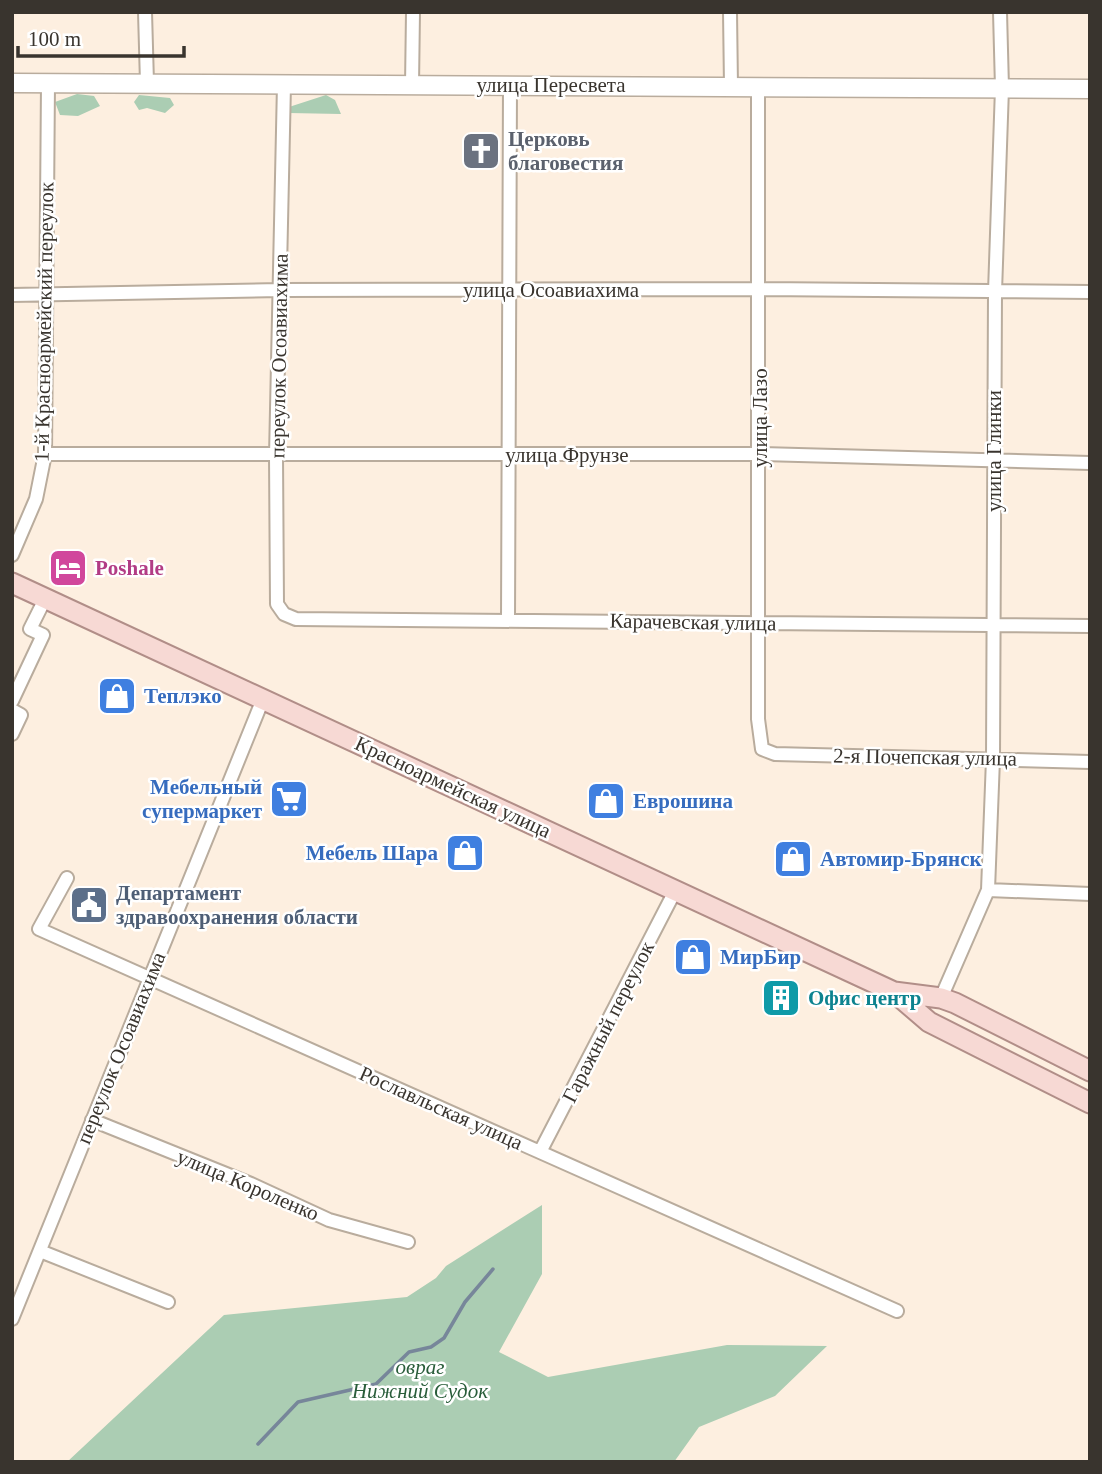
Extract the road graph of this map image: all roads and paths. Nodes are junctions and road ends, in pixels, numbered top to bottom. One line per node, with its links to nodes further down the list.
1 (145, 12): 7 (street)
2 (413, 12): 9 (street)
3 (730, 12): 11 (street)
4 (1000, 12): 13 (street, улица Глинки)
5 (12, 83): 6 (main road, улица Пересвета)
6 (48, 83): 7 (main road, улица Пересвета); 21 (street, 1-й Красноармейский переулок)
7 (147, 83): 8 (main road, улица Пересвета)
8 (284, 83): 9 (main road, улица Пересвета); 16 (street, переулок Осоавиахима)
9 (412, 85): 10 (main road, улица Пересвета)
10 (510, 85): 11 (main road, улица Пересвета); 17 (street)
11 (731, 86): 12 (main road, улица Пересвета)
12 (758, 87): 13 (main road, улица Пересвета); 15 (street, улица Лазо)
13 (1002, 88): 14 (main road, улица Пересвета); 18 (street, улица Глинки)
14 (1090, 89)
15 (759, 289): 17 (street, улица Осоавиахима); 18 (street, улица Осоавиахима); 23 (street, улица Лазо)
16 (280, 290): 17 (street, улица Осоавиахима); 21 (street, улица Осоавиахима); 24 (street, переулок Осоавиахима)
17 (508, 290): 25 (street)
18 (995, 292): 19 (street, улица Осоавиахима); 26 (street, улица Глинки)
19 (1090, 292)
20 (12, 295): 21 (street, улица Осоавиахима)
21 (44, 295): 22 (street, 1-й Красноармейский переулок)
22 (45, 454): 24 (street, улица Фрунзе); 28 (street, 1-й Красноармейский переулок)
23 (760, 454): 25 (street, улица Фрунзе); 26 (street, улица Фрунзе); 33 (street, улица Лазо)
24 (276, 456): 25 (street, улица Фрунзе); 31 (street, переулок Осоавиахима)
25 (510, 456): 32 (street)
26 (994, 461): 27 (street, улица Фрунзе); 34 (street, улица Глинки)
27 (1090, 463)
28 (12, 555)
29 (12, 583): 30 (main road, Красноармейская улица)
30 (45, 599): 36 (main road, Красноармейская улица); 37 (street)
31 (296, 619): 32 (street, Карачевская улица)
32 (508, 620): 33 (street, Карачевская улица)
33 (760, 623): 34 (street, Карачевская улица); 40 (street, улица Лазо)
34 (994, 624): 35 (street, Карачевская улица); 41 (street, улица Глинки)
35 (1090, 626)
36 (263, 699): 45 (main road, Красноармейская улица); 47 (street, переулок Осоавиахима)
37 (12, 701)
38 (12, 710): 39 (street)
39 (12, 734)
40 (762, 749): 41 (street, 2-я Почепская улица)
41 (993, 759): 42 (street, 2-я Почепская улица); 44 (street, улица Глинки)
42 (1090, 762)
43 (67, 878): 47 (street, Рославльская улица)
44 (988, 890): 46 (street); 49 (street)
45 (675, 891): 48 (main road, Красноармейская улица); 53 (street, Гаражный переулок)
46 (1090, 894)
47 (149, 978): 52 (street, переулок Осоавиахима); 53 (street, Рославльская улица)
48 (894, 992): 49 (main road); 51 (main road)
49 (942, 998): 50 (main road)
50 (1090, 1071)
51 (1090, 1103)
52 (92, 1120): 54 (street, улица Короленко); 55 (street, переулок Осоавиахима)
53 (540, 1152): 57 (street, Рославльская улица)
54 (408, 1242)
55 (40, 1251): 56 (street); 58 (street, переулок Осоавиахима)
56 (168, 1302)
57 (897, 1311)
58 (12, 1319)

